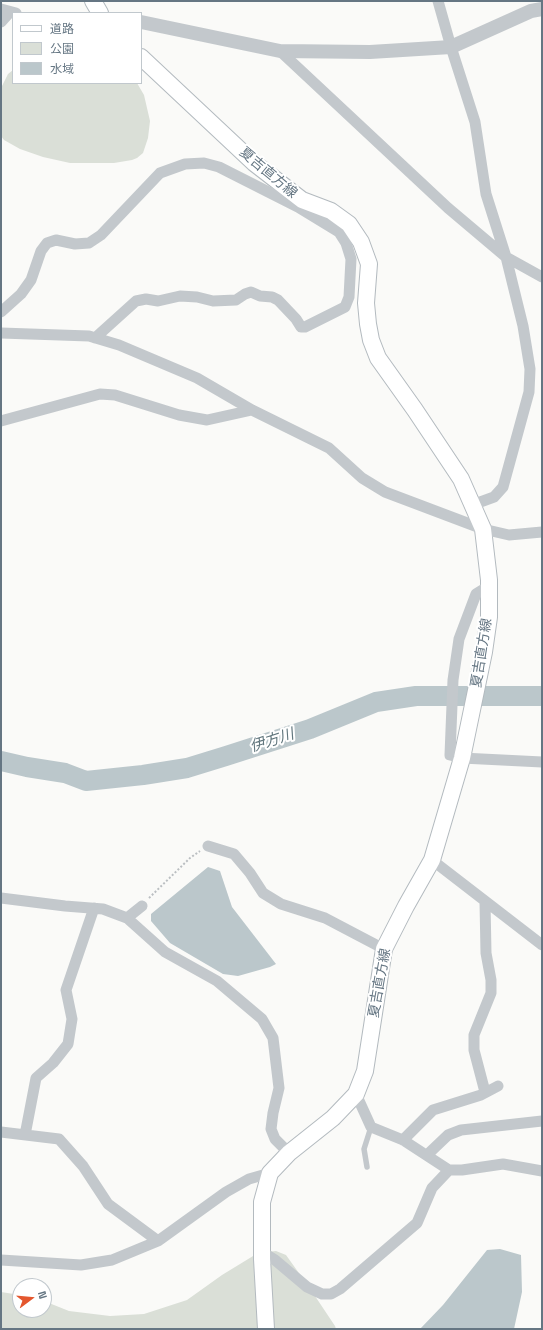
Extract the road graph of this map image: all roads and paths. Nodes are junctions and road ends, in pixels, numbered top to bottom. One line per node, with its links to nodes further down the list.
1 (93, 1): 5 (main road)
2 (438, 1): 8 (street)
3 (542, 9): 8 (street)
4 (9, 11): 6 (street)
5 (99, 12)
6 (1, 22)
7 (142, 22): 9 (street)
8 (451, 47): 9 (street); 12 (street)
9 (280, 51): 12 (street)
10 (142, 58): 11 (main road, 夏吉直方線)
11 (300, 204): 14 (street); 16 (street); 19 (main road, 夏吉直方線)
12 (506, 257): 13 (street); 19 (street)
13 (542, 277)
14 (1, 312)
15 (1, 333): 16 (street)
16 (95, 338): 17 (street)
17 (252, 410): 18 (street); 20 (street)
18 (1, 421)
19 (472, 505): 20 (main road, 夏吉直方線)
20 (482, 529): 21 (street); 22 (main road, 夏吉直方線)
21 (542, 532)
22 (489, 586): 23 (main road, 夏吉直方線); 23 (street)
23 (462, 758): 24 (street); 26 (main road, 夏吉直方線)
24 (542, 762)
25 (208, 846): 29 (path); 33 (street)
26 (432, 860): 28 (street); 33 (main road, 夏吉直方線)
27 (1, 898): 30 (street)
28 (485, 902): 32 (street); 35 (street)
29 (142, 906): 31 (street)
30 (94, 908): 31 (street); 40 (street)
31 (127, 918): 42 (street)
32 (542, 945)
33 (384, 949): 36 (main road, 夏吉直方線)
34 (498, 1086): 35 (street)
35 (485, 1092): 41 (street)
36 (356, 1094): 38 (street); 42 (main road, 夏吉直方線)
37 (542, 1122): 43 (street)
38 (371, 1127): 41 (street); 44 (lane)
39 (1, 1132): 40 (street)
40 (25, 1135): 48 (street)
41 (403, 1140): 43 (street)
42 (289, 1154): 47 (main road, 夏吉直方線)
43 (427, 1155): 45 (street)
44 (367, 1167)
45 (449, 1170): 46 (street); 49 (street)
46 (542, 1171)
47 (270, 1173): 48 (street); 49 (main road, 夏吉直方線)
48 (158, 1240): 50 (street)
49 (262, 1252): 51 (main road, 夏吉直方線)
50 (1, 1260)
51 (266, 1329)

